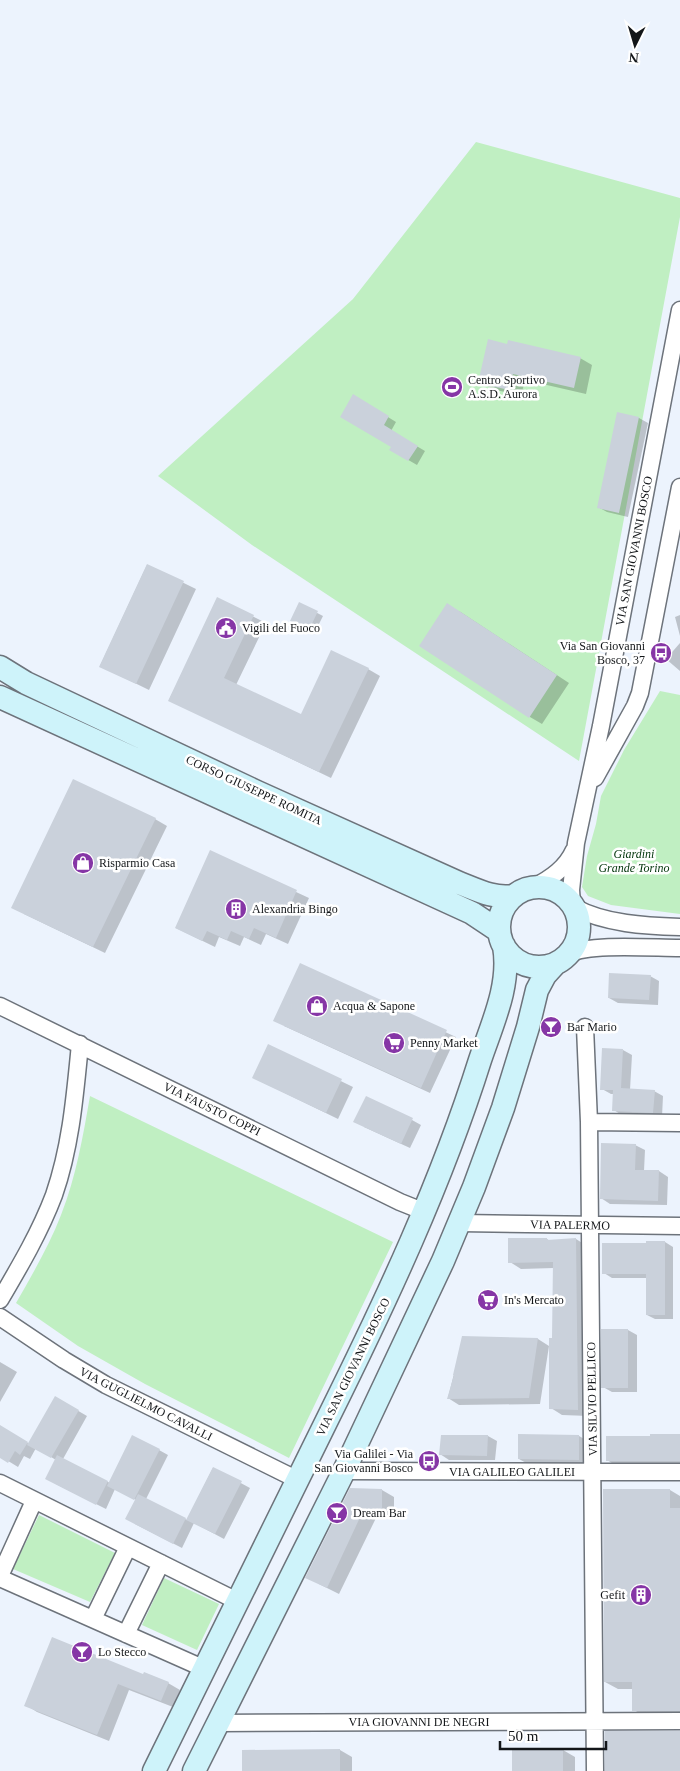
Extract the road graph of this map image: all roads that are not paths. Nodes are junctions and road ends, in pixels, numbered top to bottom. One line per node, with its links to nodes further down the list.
1 (680, 310): 5 (street, VIA SAN GIOVANNI BOSCO)
2 (680, 487): 5 (street, VIA SAN GIOVANNI BOSCO)
3 (0, 667): 8 (main road, CORSO GIUSEPPE ROMITA)
4 (0, 697): 11 (main road, CORSO GIUSEPPE ROMITA)
5 (586, 792): 6 (street, VIA SAN GIOVANNI BOSCO)
6 (576, 843): 7 (street); 9 (street)
7 (534, 887): 8 (main road); 9 (main road)
8 (513, 896): 11 (main road)
9 (573, 906): 10 (street); 13 (main road)
10 (680, 927)
11 (501, 939): 13 (main road); 19 (main road, VIA SAN GIOVANNI BOSCO)
12 (680, 948): 13 (street)
13 (562, 959): 20 (main road)
14 (0, 1006): 16 (street, VIA FAUSTO COPPI)
15 (585, 1027): 17 (street, VIA SILVIO PELLICO)
16 (80, 1044): 19 (street, VIA FAUSTO COPPI); 23 (street)
17 (588, 1122): 18 (street); 21 (street, VIA SILVIO PELLICO)
18 (680, 1122)
19 (425, 1212): 20 (main road); 26 (main road, VIA SAN GIOVANNI BOSCO)
20 (460, 1222): 21 (street, VIA PALERMO); 25 (main road)
21 (590, 1225): 22 (street, VIA PALERMO); 27 (street, VIA SILVIO PELLICO)
22 (680, 1226)
23 (0, 1300)
24 (0, 1317): 26 (street, VIA GUGLIELMO CAVALLI)
25 (344, 1470): 26 (main road); 27 (street, VIA GALILEO GALILEI); 41 (main road)
26 (302, 1471): 34 (main road, VIA SAN GIOVANNI BOSCO)
27 (593, 1472): 28 (street, VIA GALILEO GALILEI); 39 (street, VIA SILVIO PELLICO)
28 (680, 1472)
29 (0, 1484): 30 (street)
30 (34, 1501): 31 (street); 33 (street)
31 (128, 1547): 32 (street); 35 (street)
32 (161, 1563): 34 (street); 36 (street)
33 (0, 1577): 35 (street)
34 (237, 1601): 37 (main road, VIA SAN GIOVANNI BOSCO)
35 (93, 1619): 36 (street)
36 (126, 1634): 37 (street)
37 (205, 1669): 38 (main road, VIA SAN GIOVANNI BOSCO)
38 (185, 1709): 41 (main road); 42 (main road, VIA SAN GIOVANNI BOSCO)
39 (595, 1721): 40 (street, VIA GIOVANNI DE NEGRI); 41 (street, VIA GIOVANNI DE NEGRI); 44 (street, VIA SILVIO PELLICO)
40 (680, 1721)
41 (218, 1723): 43 (main road)
42 (154, 1771)
43 (194, 1771)
44 (595, 1771)

